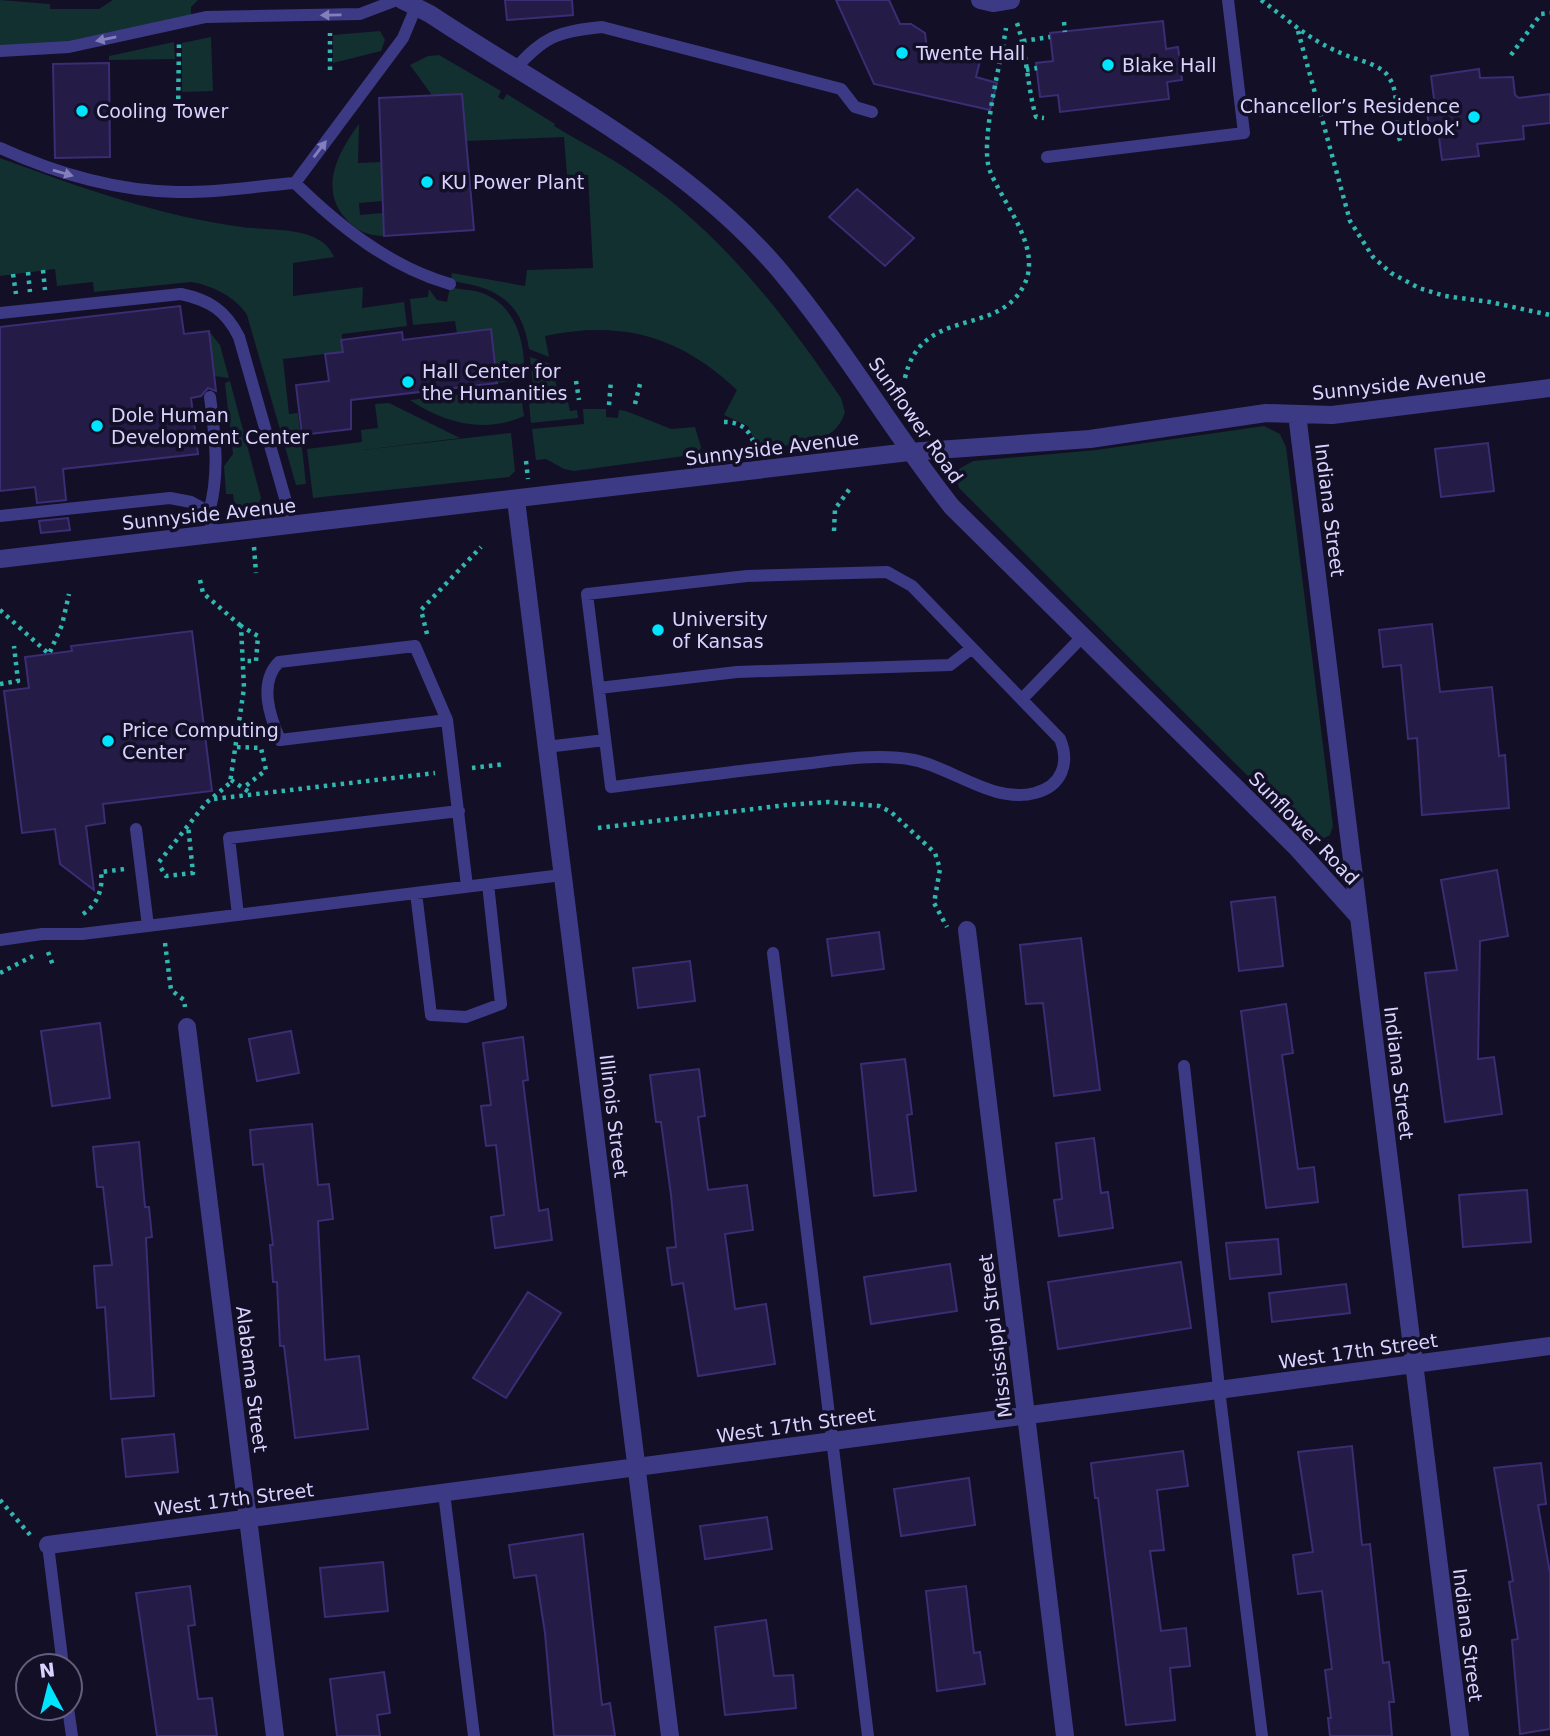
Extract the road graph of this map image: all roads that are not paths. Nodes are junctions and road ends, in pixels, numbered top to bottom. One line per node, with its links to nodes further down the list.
1 (980, 0): 2 (street)
2 (1010, 0)
3 (1228, 0): 9 (lane)
4 (405, 2): 5 (lane, one-way to 5); 6 (street, Sunflower Road); 10 (lane, one-way to 4)
5 (0, 51)
6 (514, 70): 7 (lane); 16 (street, Sunflower Road)
7 (872, 112)
8 (0, 148): 10 (lane, one-way to 10)
9 (1047, 157)
10 (295, 183): 11 (lane)
11 (450, 284)
12 (0, 313): 20 (lane)
13 (1550, 388): 15 (street, Sunnyside Avenue)
14 (210, 397): 18 (lane)
15 (1297, 414): 16 (street, Sunnyside Avenue); 37 (street, Indiana Street)
16 (909, 452): 17 (street, Sunnyside Avenue); 23 (street, Sunflower Road)
17 (516, 500): 20 (street, Sunnyside Avenue); 29 (street, Illinois Street)
18 (209, 512): 19 (lane); 21 (lane)
19 (0, 516)
20 (293, 526): 21 (street, Sunnyside Avenue)
21 (213, 535): 22 (street, Sunnyside Avenue)
22 (0, 559)
23 (1083, 636): 26 (lane); 37 (street, Sunflower Road)
24 (972, 648): 25 (lane); 25 (lane); 26 (lane)
25 (599, 688): 28 (lane)
26 (1022, 699): 28 (lane)
27 (447, 720): 27 (lane); 30 (lane)
28 (606, 740): 29 (lane)
29 (546, 747): 32 (street, Illinois Street)
30 (458, 811): 34 (lane); 36 (lane)
31 (136, 829): 38 (lane)
32 (562, 875): 33 (lane); 49 (street, Illinois Street)
33 (488, 884): 34 (lane); 35 (lane)
34 (467, 886): 35 (lane)
35 (416, 893): 36 (lane)
36 (238, 915): 38 (lane)
37 (1358, 916): 45 (street, Indiana Street)
38 (148, 926): 40 (lane)
39 (967, 930): 47 (street, Mississippi Street)
40 (0, 940)
41 (773, 953): 48 (lane)
42 (187, 1027): 51 (street, Alabama Street)
43 (1184, 1066): 46 (lane)
44 (1550, 1346): 45 (street, West 17th Street)
45 (1413, 1364): 46 (street, West 17th Street); 60 (street, Indiana Street)
46 (1219, 1390): 47 (street, West 17th Street); 59 (lane)
47 (1026, 1416): 48 (street, West 17th Street); 58 (street, Mississippi Street)
48 (832, 1441): 49 (street, West 17th Street); 57 (lane)
49 (637, 1467): 50 (street, West 17th Street); 56 (street, Illinois Street)
50 (444, 1493): 51 (street, West 17th Street); 55 (lane)
51 (248, 1518): 52 (street, West 17th Street); 54 (street, Alabama Street)
52 (48, 1545): 53 (lane)
53 (61, 1652)
54 (275, 1736)
55 (474, 1736)
56 (670, 1736)
57 (868, 1736)
58 (1065, 1736)
59 (1262, 1736)
60 (1460, 1736)

